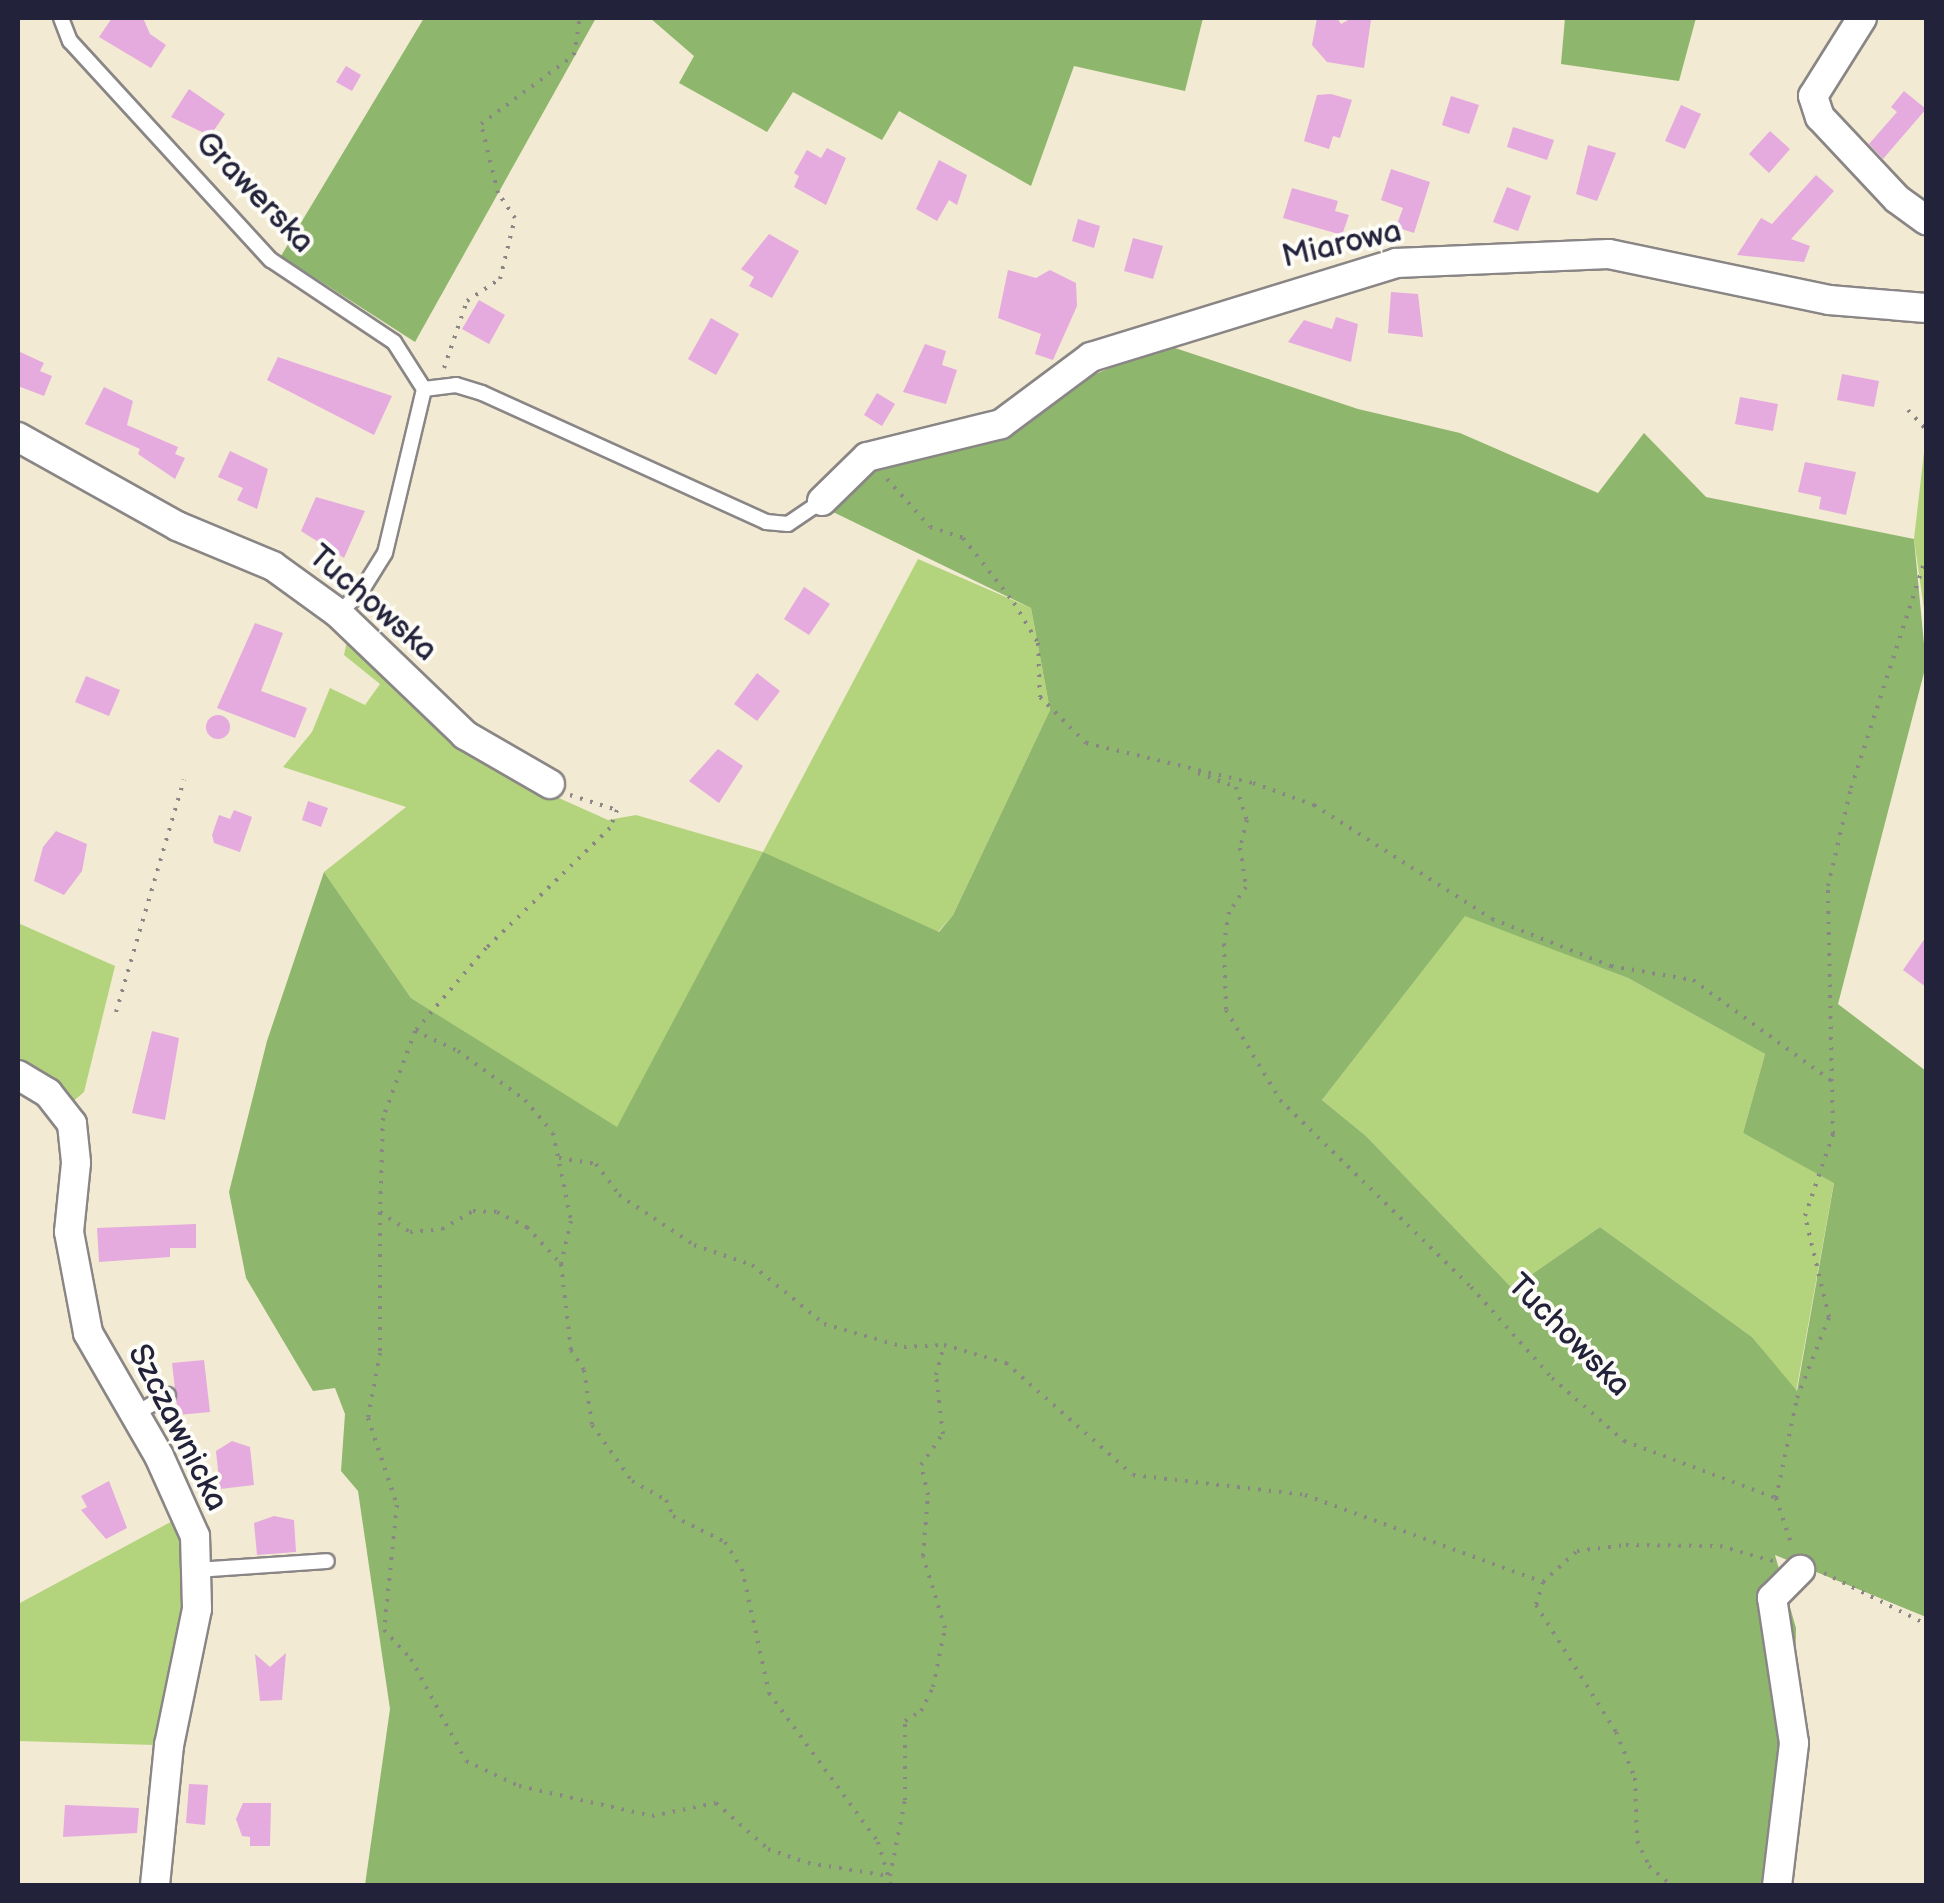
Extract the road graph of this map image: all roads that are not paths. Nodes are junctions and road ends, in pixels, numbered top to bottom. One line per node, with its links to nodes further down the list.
1 (61, 18): 5 (lane, Grawerska)
2 (1862, 18): 3 (street)
3 (1926, 220)
4 (1926, 308): 7 (street, Miarowa)
5 (424, 389): 7 (lane); 8 (lane)
6 (18, 437): 8 (street, Tuchowska)
7 (822, 501)
8 (338, 613): 9 (street, Tuchowska)
9 (550, 784)
10 (18, 1075): 12 (street, Szczawnicka)
11 (168, 1395): 12 (lane)
12 (135, 1414): 14 (street, Szczawnicka)
13 (326, 1561): 14 (lane)
14 (196, 1570): 16 (street, Szczawnicka)
15 (1800, 1570): 17 (street)
16 (155, 1886)
17 (1777, 1886)

